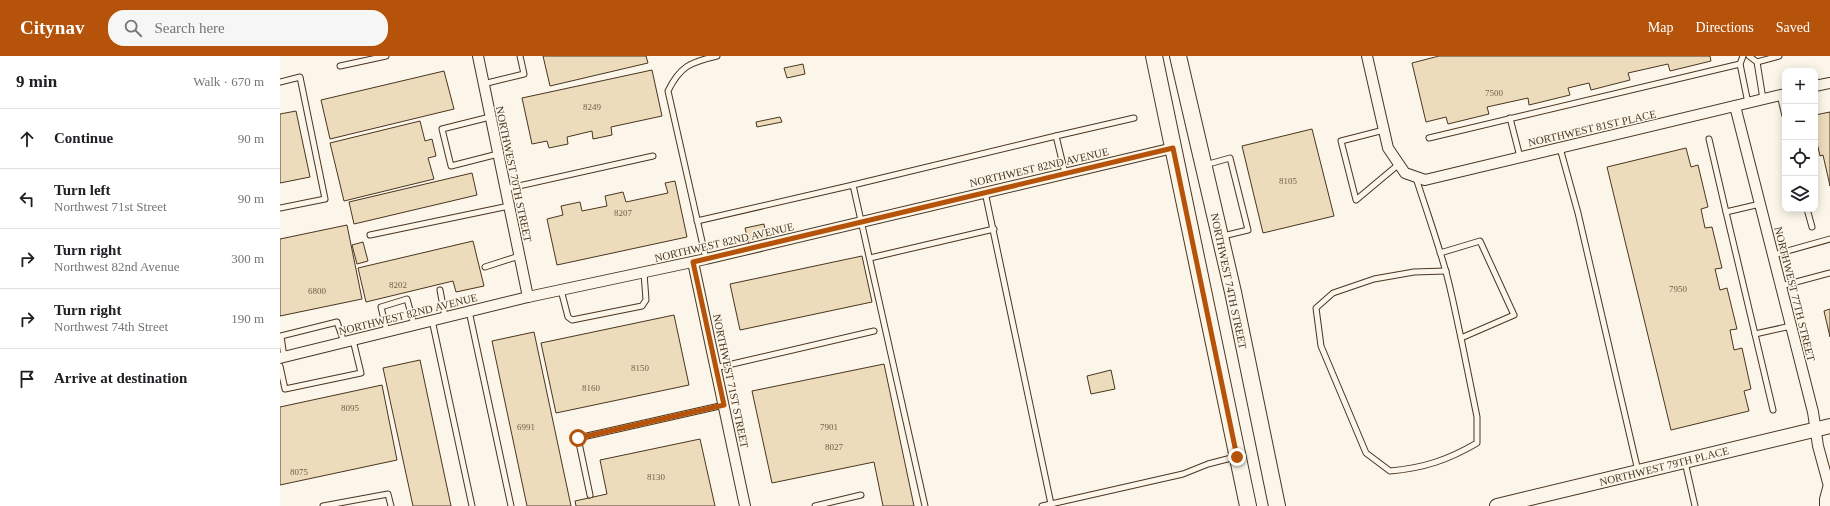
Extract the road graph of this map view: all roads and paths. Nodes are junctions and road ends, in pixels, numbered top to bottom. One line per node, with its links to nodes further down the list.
1 (386, 56): 13 (lane)
2 (478, 56): 16 (street, NORTHWEST 70TH STREET)
3 (520, 56): 16 (lane)
4 (717, 56): 46 (lane)
5 (1154, 56): 29 (main road)
6 (1178, 56): 34 (main road, NORTHWEST 74TH STREET)
7 (1367, 56): 25 (street)
8 (1743, 56): 12 (lane)
9 (1749, 56): 11 (lane)
10 (1779, 56): 11 (lane)
11 (1757, 62): 19 (lane)
12 (1740, 64): 20 (lane); 24 (lane)
13 (340, 66)
14 (280, 82): 43 (lane)
15 (1830, 82): 17 (street)
16 (483, 84): 22 (street, NORTHWEST 70TH STREET)
17 (1818, 85)
18 (1782, 94): 19 (street, NORTHWEST 81ST PLACE)
19 (1763, 99): 20 (street, NORTHWEST 81ST PLACE)
20 (1748, 103): 21 (street, NORTHWEST 81ST PLACE)
21 (1735, 106): 30 (street, NORTHWEST 81ST PLACE); 41 (street, NORTHWEST 77TH STREET)
22 (490, 117): 31 (street, NORTHWEST 70TH STREET); 31 (lane)
23 (1134, 118): 26 (lane)
24 (1510, 118): 27 (lane); 33 (lane)
25 (1384, 130): 35 (street); 35 (lane)
26 (1056, 136): 36 (lane); 38 (lane)
27 (1429, 138)
28 (1709, 140): 44 (lane)
29 (1173, 148): 36 (street, NORTHWEST 82ND AVENUE); 83 (main road)
30 (1560, 148): 33 (street, NORTHWEST 81ST PLACE); 85 (lane)
31 (498, 154): 39 (street, NORTHWEST 70TH STREET)
32 (653, 156): 39 (lane)
33 (1520, 157): 37 (street, NORTHWEST 81ST PLACE)
34 (1204, 166): 51 (main road, NORTHWEST 74TH STREET); 51 (lane)
35 (1402, 168): 37 (street, NORTHWEST 81ST PLACE)
36 (1065, 173): 40 (street, NORTHWEST 82ND AVENUE)
37 (1416, 177): 53 (lane)
38 (853, 185): 46 (lane); 47 (lane)
39 (505, 189): 42 (street, NORTHWEST 70TH STREET)
40 (985, 192): 47 (street, NORTHWEST 82ND AVENUE); 49 (lane)
41 (1760, 204): 44 (lane); 55 (street, NORTHWEST 77TH STREET)
42 (509, 206): 50 (lane); 54 (street, NORTHWEST 70TH STREET)
43 (280, 208)
44 (1726, 212): 74 (lane)
45 (1809, 212): 48 (lane)
46 (697, 221): 57 (lane)
47 (861, 222): 56 (lane); 57 (street, NORTHWEST 82ND AVENUE)
48 (1812, 227)
49 (994, 229): 56 (lane); 89 (lane)
50 (370, 235)
51 (1220, 237): 99 (main road, NORTHWEST 74TH STREET)
52 (1830, 239): 55 (lane)
53 (1440, 253): 60 (lane); 75 (lane)
54 (519, 256): 59 (lane); 66 (street, NORTHWEST 70TH STREET)
55 (1773, 256): 63 (street, NORTHWEST 77TH STREET)
56 (870, 258): 96 (lane)
57 (706, 259): 58 (street, NORTHWEST 82ND AVENUE)
58 (693, 262): 61 (street, NORTHWEST 82ND AVENUE); 78 (street, NORTHWEST 71ST STREET)
59 (485, 267)
60 (1446, 272): 75 (lane); 75 (lane)
61 (644, 273): 65 (street, NORTHWEST 82ND AVENUE); 65 (lane)
62 (1830, 273): 63 (lane)
63 (1780, 286): 71 (street, NORTHWEST 77TH STREET)
64 (440, 290): 68 (lane)
65 (561, 290): 66 (street, NORTHWEST 82ND AVENUE)
66 (528, 297): 67 (street, NORTHWEST 82ND AVENUE)
67 (469, 311): 68 (street, NORTHWEST 82ND AVENUE); 93 (lane)
68 (446, 317): 69 (street, NORTHWEST 82ND AVENUE)
69 (432, 320): 70 (street, NORTHWEST 82ND AVENUE); 92 (lane)
70 (414, 325): 72 (street, NORTHWEST 82ND AVENUE); 72 (lane)
71 (1791, 326): 74 (lane); 82 (street, NORTHWEST 77TH STREET)
72 (387, 332): 76 (street, NORTHWEST 82ND AVENUE)
73 (874, 332): 78 (lane)
74 (1755, 334): 80 (lane)
75 (1461, 338)
76 (349, 341): 77 (street, NORTHWEST 82ND AVENUE); 77 (lane); 77 (lane)
77 (281, 360)
78 (715, 368): 79 (street, NORTHWEST 71ST STREET)
79 (724, 405): 87 (lane); 94 (street, NORTHWEST 71ST STREET)
80 (1773, 410)
81 (1830, 426): 82 (main road, NORTHWEST 79TH PLACE)
82 (1816, 429): 84 (main road, NORTHWEST 79TH PLACE); 86 (street, NORTHWEST 77TH STREET)
83 (1237, 457): 89 (lane); 98 (main road)
84 (1685, 461): 85 (main road, NORTHWEST 79TH PLACE); 101 (lane)
85 (1638, 473): 100 (main road, NORTHWEST 79TH PLACE)
86 (1829, 489): 102 (street, NORTHWEST 77TH STREET)
87 (590, 495)
88 (861, 495): 95 (lane)
89 (1051, 504): 97 (lane)
90 (323, 506): 91 (lane)
91 (391, 506)
92 (472, 506)
93 (511, 506)
94 (745, 506)
95 (815, 506)
96 (924, 506)
97 (1043, 506)
98 (1248, 506)
99 (1277, 506)
100 (1497, 506)
101 (1695, 506)
102 (1825, 506)

